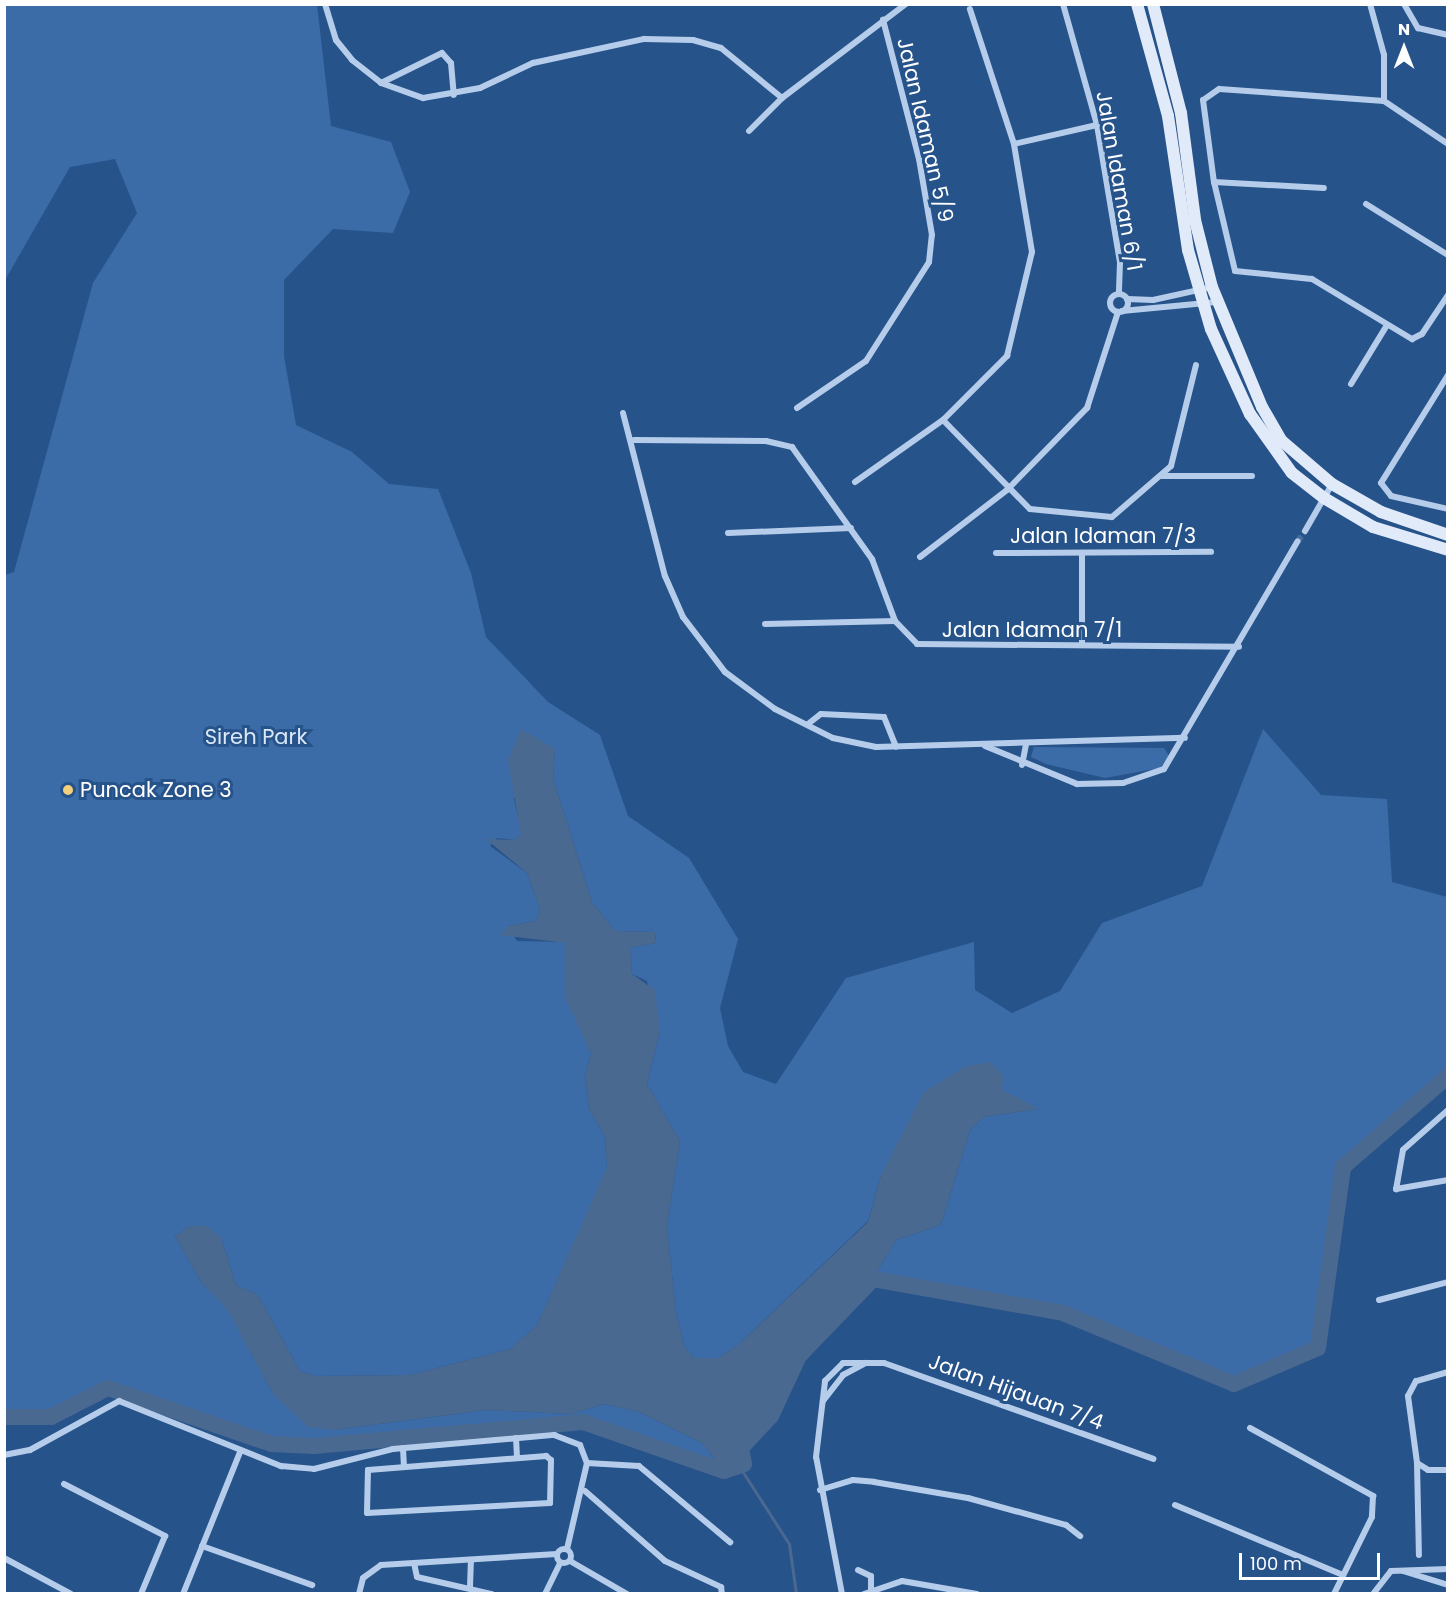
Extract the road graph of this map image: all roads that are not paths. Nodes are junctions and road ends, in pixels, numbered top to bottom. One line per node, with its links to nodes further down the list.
1 (326, 4): 11 (street)
2 (906, 4): 9 (street)
3 (1063, 4): 15 (street, Jalan Idaman 6/1)
4 (1137, 4): 23 (main road)
5 (1153, 4): 23 (main road)
6 (1370, 4): 14 (street)
7 (1404, 4): 10 (street)
8 (970, 9): 17 (street)
9 (883, 20): 13 (street); 34 (street, Jalan Idaman 5/9)
10 (1448, 35)
11 (381, 82): 12 (street); 12 (street)
12 (454, 95): 13 (street)
13 (782, 98): 16 (street)
14 (1383, 101): 18 (street); 19 (street)
15 (1097, 125): 17 (street); 24 (street, Jalan Idaman 6/1)
16 (749, 131)
17 (1014, 144): 36 (street)
18 (1448, 144)
19 (1214, 182): 20 (street); 30 (street)
20 (1324, 188)
21 (1366, 204): 22 (street)
22 (1448, 255)
23 (1206, 288): 26 (street); 27 (main road); 28 (main road)
24 (1119, 294): 26 (street); 29 (street, Jalan Idaman 6/1)
25 (1448, 295): 30 (street)
26 (1127, 299): 29 (street)
27 (1217, 302): 28 (street); 41 (main road)
28 (1204, 305): 29 (street); 43 (main road)
29 (1120, 312): 42 (street)
30 (1387, 325): 33 (street)
31 (1196, 365): 38 (street)
32 (1447, 377): 44 (street)
33 (1351, 384)
34 (797, 408)
35 (623, 413): 37 (street)
36 (943, 420): 40 (street); 42 (street)
37 (634, 440): 45 (street, Jalan Idaman 7/1); 59 (street)
38 (1162, 476): 39 (street); 42 (street)
39 (1252, 476)
40 (855, 482)
41 (1332, 484): 43 (street); 48 (main road)
42 (1007, 490): 54 (street)
43 (1324, 498): 46 (street); 50 (main road)
44 (1448, 509)
45 (851, 528): 47 (street); 55 (street, Jalan Idaman 7/1)
46 (1305, 531)
47 (728, 533)
48 (1448, 535)
49 (1298, 542): 58 (street)
50 (1448, 550)
51 (996, 552): 52 (street, Jalan Idaman 7/3)
52 (1082, 552): 53 (street, Jalan Idaman 7/3); 57 (street)
53 (1211, 552)
54 (920, 557)
55 (895, 621): 56 (street); 57 (street, Jalan Idaman 7/1)
56 (765, 624)
57 (1082, 645): 58 (street, Jalan Idaman 7/1)
58 (1239, 647): 60 (street)
59 (808, 724): 63 (street); 63 (street)
60 (1185, 738): 61 (street); 64 (street)
61 (1026, 744): 62 (street); 64 (street)
62 (984, 746): 63 (street); 64 (street)
63 (896, 747)
64 (1022, 765)
65 (1448, 1110): 66 (street)
66 (1448, 1180)
67 (1448, 1282): 68 (street)
68 (1379, 1300)
69 (859, 1363): 71 (street); 71 (street); 78 (street, Jalan Hijauan 7/4)
70 (1448, 1372): 80 (street)
71 (823, 1402): 84 (street)
72 (1250, 1428): 101 (street)
73 (516, 1438): 74 (street); 77 (street); 79 (street)
74 (404, 1448): 75 (street); 81 (street)
75 (242, 1450): 76 (street); 89 (street)
76 (4, 1455)
77 (517, 1458): 81 (street); 81 (street)
78 (1153, 1459)
79 (587, 1463): 85 (street); 88 (street)
80 (1418, 1463): 82 (street); 92 (street)
81 (404, 1466)
82 (1448, 1470)
83 (64, 1484): 107 (street)
84 (820, 1490): 87 (street); 114 (street)
85 (585, 1491): 90 (street); 113 (street)
86 (1175, 1505): 101 (street)
87 (1080, 1536)
88 (730, 1542)
89 (202, 1546): 103 (street); 108 (street)
90 (567, 1549): 91 (street); 95 (street)
91 (557, 1554): 94 (street); 97 (street)
92 (1419, 1555)
93 (4, 1558): 106 (street)
94 (471, 1560): 96 (street); 104 (street)
95 (570, 1561): 97 (street); 112 (street)
96 (414, 1563): 104 (street); 109 (street)
97 (560, 1563): 111 (street)
98 (1400, 1569): 99 (street); 102 (street); 118 (street)
99 (1448, 1569)
100 (858, 1570): 105 (street)
101 (1341, 1574): 117 (street)
102 (1448, 1585)
103 (312, 1586)
104 (470, 1587): 110 (street)
105 (871, 1591): 115 (street); 116 (street)
106 (71, 1593)
107 (141, 1593)
108 (183, 1593)
109 (359, 1593)
110 (492, 1593)
111 (545, 1593)
112 (627, 1593)
113 (722, 1593)
114 (842, 1593)
115 (864, 1593)
116 (977, 1593)
117 (1334, 1593)
118 (1373, 1593)

